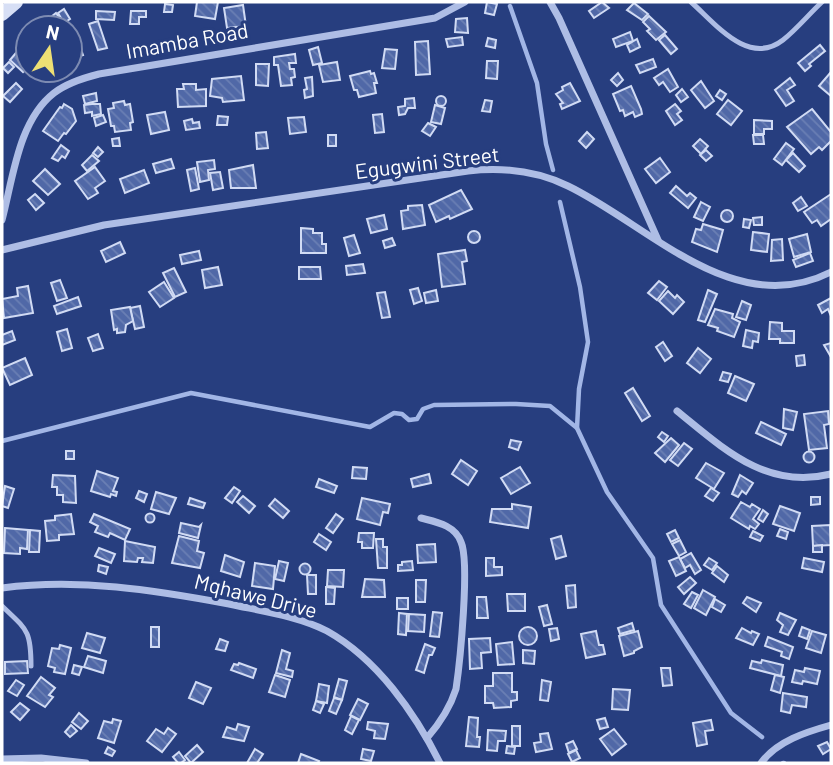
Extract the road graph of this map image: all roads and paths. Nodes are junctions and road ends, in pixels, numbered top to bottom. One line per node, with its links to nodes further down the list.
1 (16, 2): 6 (main road)
2 (466, 2): 7 (street, Imamba Road)
3 (550, 2): 8 (street)
4 (691, 2): 5 (lane)
5 (822, 2)
6 (2, 14)
7 (2, 220)
8 (658, 241): 9 (street, Egugwini Street); 10 (street, Egugwini Street)
9 (2, 250)
10 (831, 272)
11 (677, 411): 12 (street)
12 (831, 474)
13 (421, 518): 18 (street)
14 (2, 588): 18 (street, Mqhawe Drive)
15 (2, 606): 16 (lane)
16 (31, 666)
17 (831, 725): 22 (street)
18 (427, 738): 21 (street, Mqhawe Drive)
19 (2, 759): 20 (street)
20 (86, 763)
21 (440, 763)
22 (761, 763)

